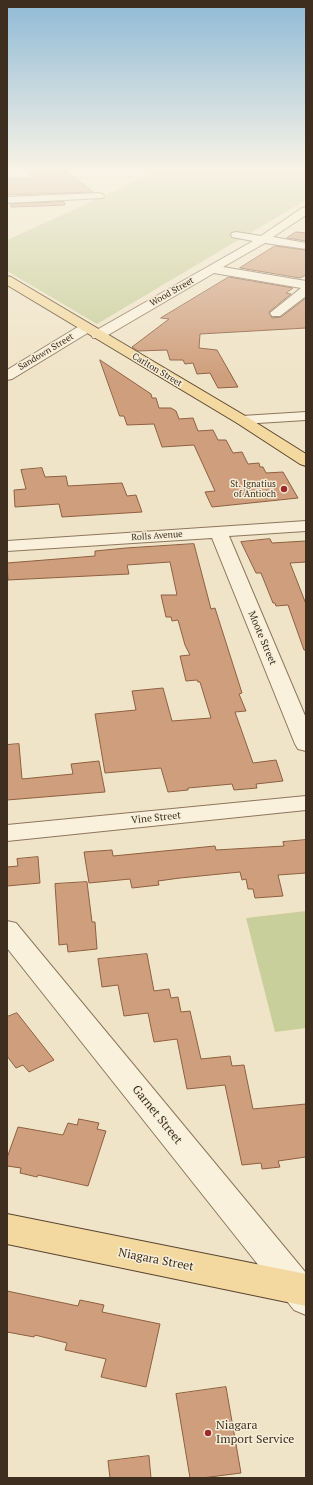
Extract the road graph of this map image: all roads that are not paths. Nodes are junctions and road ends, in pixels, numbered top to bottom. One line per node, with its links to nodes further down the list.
1 (250, 237): 3 (street)
2 (266, 237): 3 (street, Wood Street)
3 (262, 240): 4 (street); 6 (street, Wood Street)
4 (306, 246)
5 (204, 258): 6 (street)
6 (224, 262): 7 (street, Wood Street)
7 (212, 269): 9 (street); 11 (street, Wood Street)
8 (8, 282): 11 (main road, Carlton Street)
9 (304, 292): 10 (street)
10 (276, 313)
11 (92, 331): 12 (street, Sandown Street); 14 (main road, Carlton Street)
12 (7, 376)
13 (306, 416): 14 (street)
14 (242, 420): 15 (main road, Carlton Street)
15 (306, 461)
16 (306, 526): 17 (street, Rolls Avenue)
17 (218, 532): 18 (street, Rolls Avenue); 19 (street, Moote Street)
18 (7, 546)
19 (306, 744)
20 (306, 803): 21 (street, Vine Street)
21 (7, 833)
22 (7, 930): 24 (street, Garnet Street)
23 (7, 1229): 24 (main road, Niagara Street)
24 (303, 1292)

